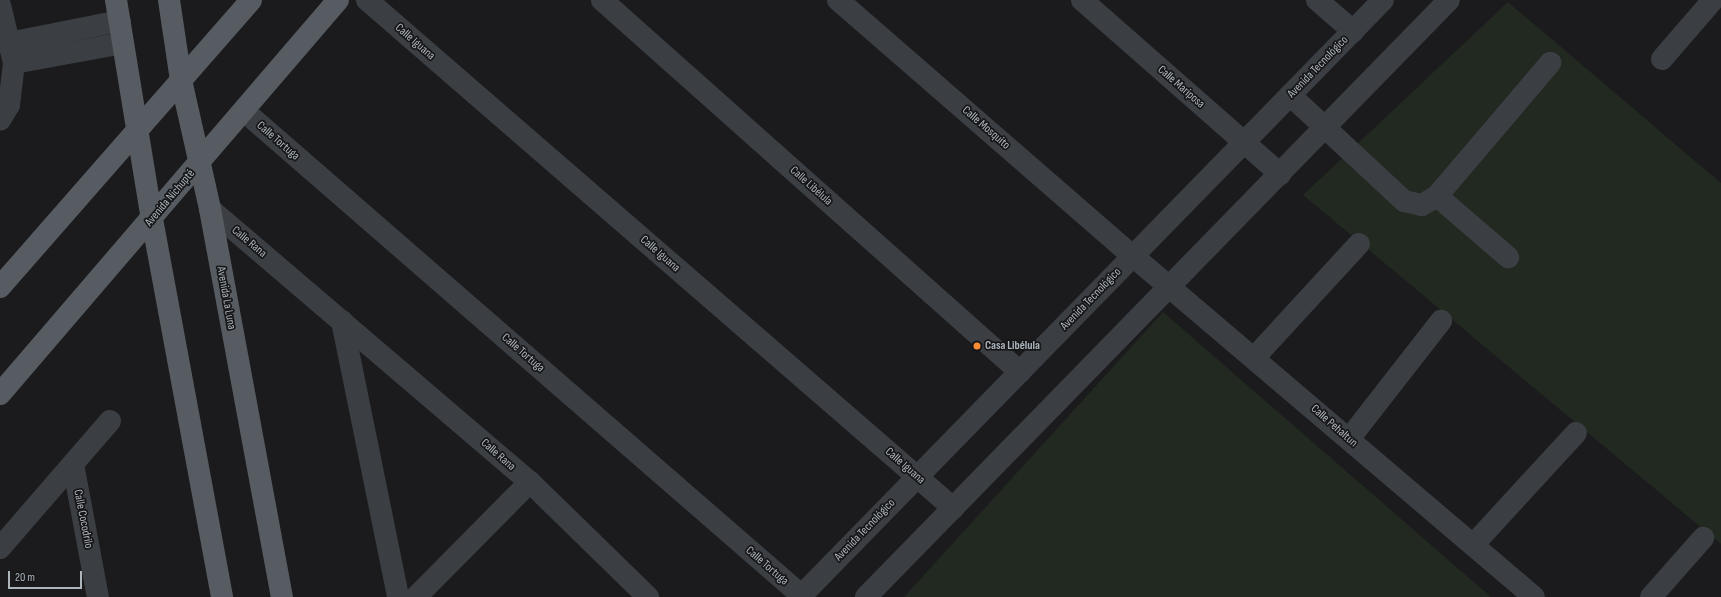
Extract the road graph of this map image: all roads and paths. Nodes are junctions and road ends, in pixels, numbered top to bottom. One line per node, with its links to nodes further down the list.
1 (169, 0): 19 (main road, Avenida La Luna)
2 (251, 0): 19 (main road)
3 (338, 0): 21 (main road, Avenida Nichupté)
4 (367, 0): 45 (street, Calle Iguana)
5 (602, 0): 39 (street, Calle Libélula)
6 (838, 0): 32 (street, Calle Mosquito)
7 (1082, 0): 25 (street, Calle Mariposa)
8 (1317, 0): 14 (street)
9 (1383, 0): 14 (street, Avenida Tecnológico)
10 (1449, 0): 23 (street)
11 (1713, 0): 17 (street)
12 (0, 5): 16 (street)
13 (118, 10): 15 (main road); 16 (street)
14 (1353, 31): 20 (street, Avenida Tecnológico)
15 (123, 43): 16 (street); 24 (main road)
16 (11, 53): 22 (street)
17 (1662, 59)
18 (1550, 63): 28 (street)
19 (181, 80): 24 (main road); 26 (main road, Avenida La Luna)
20 (1290, 95): 23 (street); 25 (street, Avenida Tecnológico)
21 (244, 112): 26 (main road, Avenida Nichupté); 51 (street, Calle Tortuga)
22 (0, 120)
23 (1325, 128): 27 (street); 28 (street)
24 (138, 131): 30 (main road); 34 (main road)
25 (1245, 142): 27 (street, Calle Mariposa); 32 (street, Avenida Tecnológico)
26 (200, 162): 29 (main road, Avenida La Luna); 30 (main road, Avenida Nichupté)
27 (1280, 174): 35 (street)
28 (1437, 196): 33 (street)
29 (210, 209): 36 (street, Calle Rana); 54 (main road, Avenida La Luna)
30 (152, 219): 40 (main road, Avenida Nichupté); 53 (main road)
31 (1359, 244): 38 (street)
32 (1133, 256): 35 (street, Calle Pehaltun); 39 (street, Avenida Tecnológico)
33 (1508, 257)
34 (0, 287)
35 (1170, 287): 38 (street, Calle Pehaltun); 47 (street)
36 (342, 321): 46 (street, Calle Rana); 55 (street)
37 (1441, 321): 43 (street)
38 (1254, 358): 43 (street, Calle Pehaltun)
39 (1020, 372): 45 (street, Avenida Tecnológico)
40 (0, 394)
41 (110, 421): 44 (street, Calle Cocodrilo)
42 (1576, 433): 49 (street)
43 (1349, 439): 49 (street, Calle Pehaltun)
44 (73, 464): 50 (street, Calle Cocodrilo); 52 (street, Calle Cocodrilo)
45 (917, 476): 47 (street, Calle Iguana); 51 (street, Avenida Tecnológico)
46 (530, 482): 56 (street); 57 (street, Calle Rana)
47 (953, 508): 58 (street)
48 (1703, 538): 60 (street)
49 (1473, 545): 59 (street, Calle Pehaltun)
50 (0, 548)
51 (800, 596)
52 (98, 597)
53 (222, 597)
54 (282, 597)
55 (398, 597)
56 (416, 597)
57 (648, 597)
58 (866, 597)
59 (1534, 597)
60 (1651, 597)

